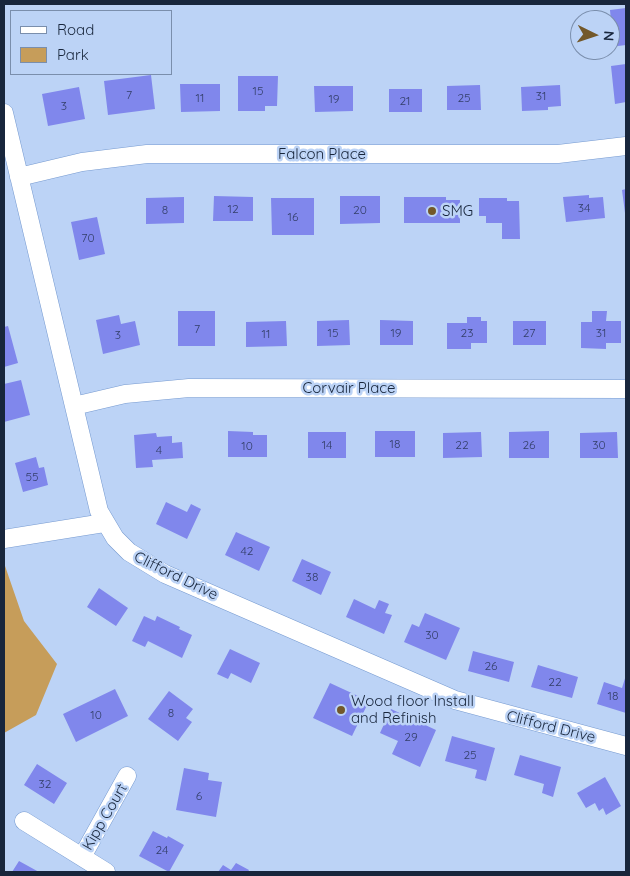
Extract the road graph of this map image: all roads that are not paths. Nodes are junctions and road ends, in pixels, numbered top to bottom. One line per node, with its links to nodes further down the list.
1 (4, 113): 3 (street, Clifford Drive)
2 (626, 146): 3 (street, Falcon Place)
3 (19, 177): 5 (street, Clifford Drive)
4 (626, 389): 5 (street, Corvair Place)
5 (74, 406): 6 (street, Clifford Drive)
6 (104, 523): 7 (street); 8 (street, Clifford Drive)
7 (4, 539)
8 (626, 746)
9 (128, 776): 11 (street, Kipp Court)
10 (24, 821): 11 (street)
11 (82, 857): 12 (street)
12 (106, 872)

